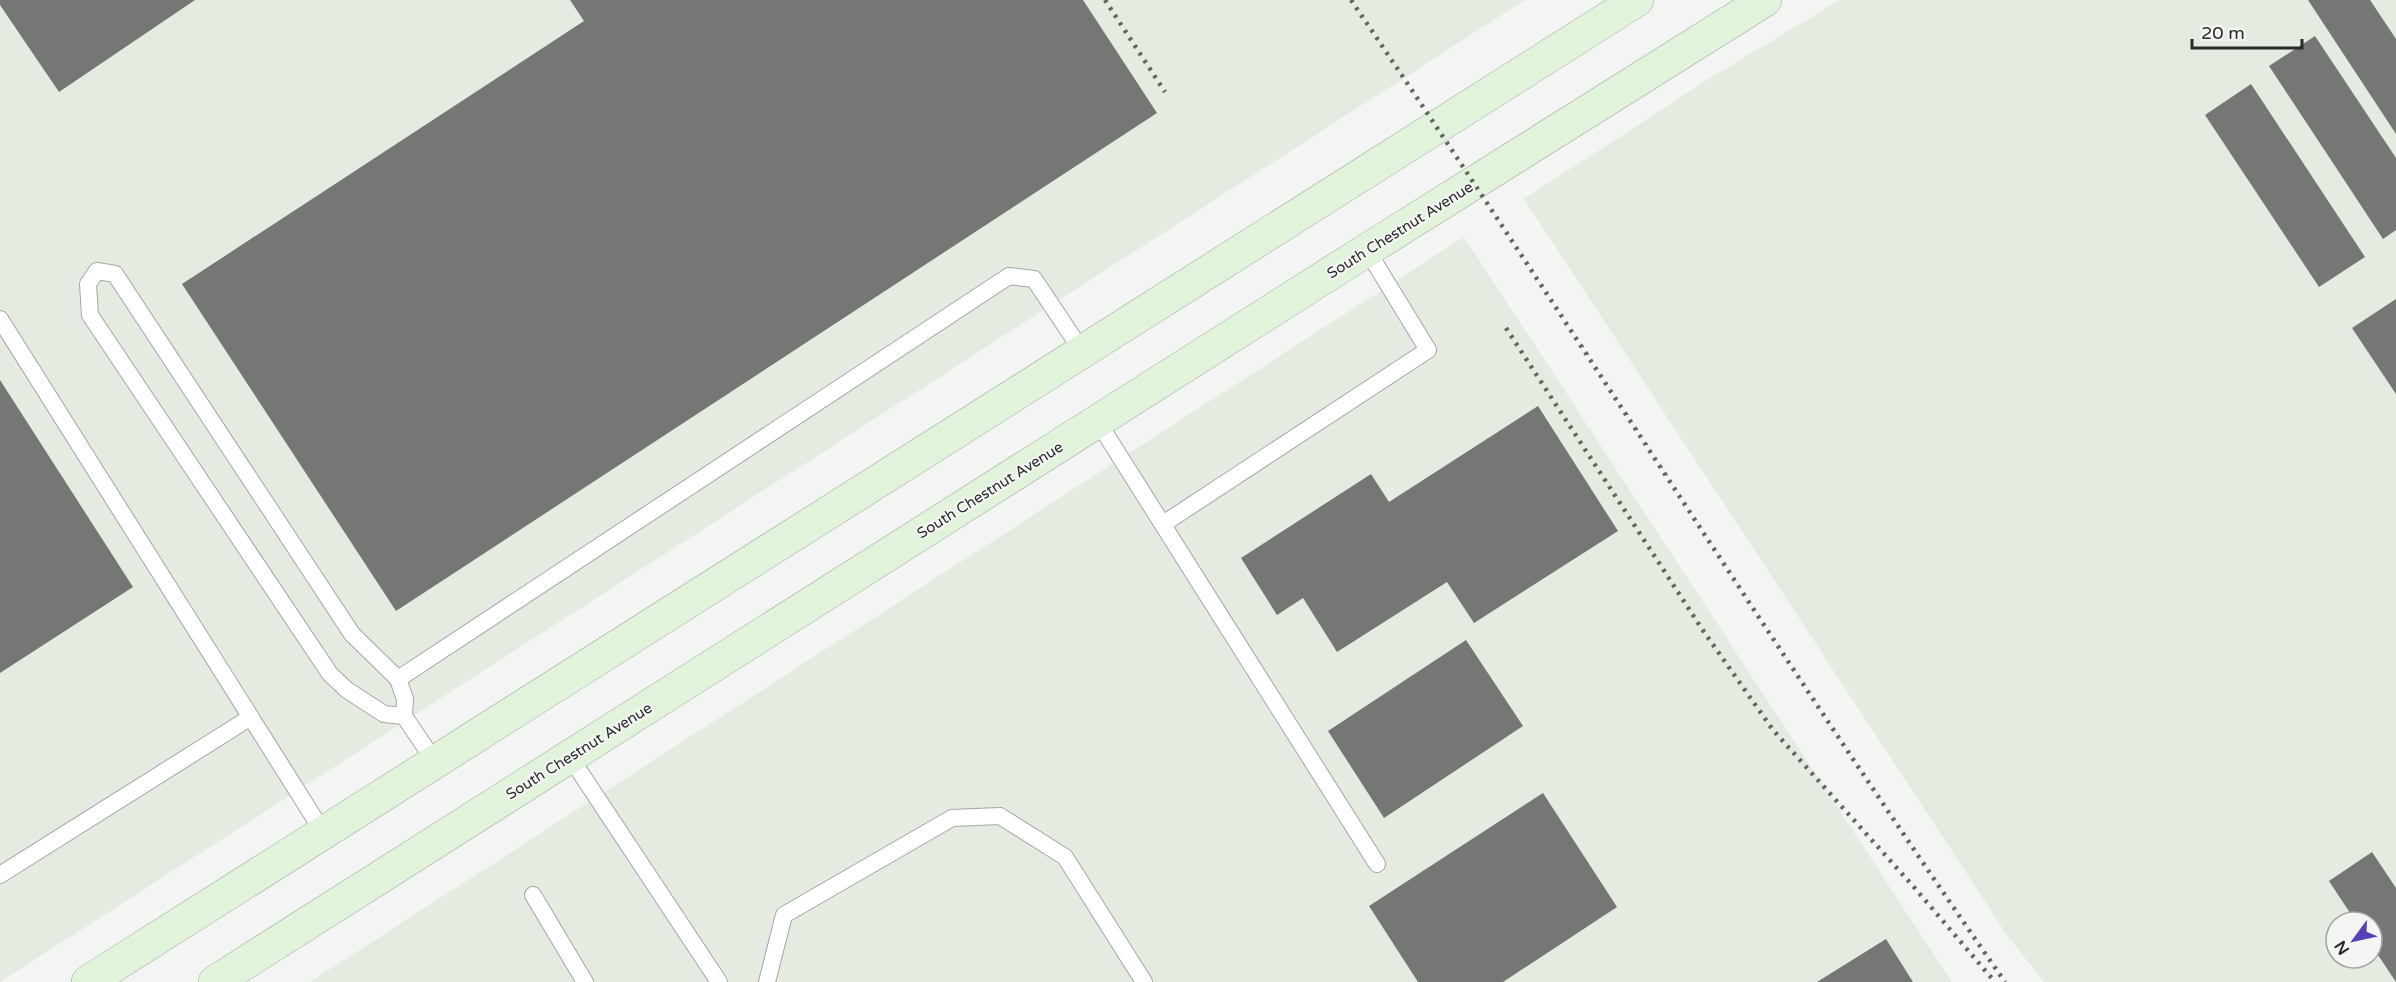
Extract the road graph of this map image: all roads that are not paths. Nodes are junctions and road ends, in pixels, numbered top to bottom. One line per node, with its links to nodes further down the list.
1 (1637, 0): 5 (main road)
2 (1765, 0): 3 (main road, South Chestnut Avenue)
3 (1367, 250): 6 (main road, South Chestnut Avenue); 7 (lane)
4 (0, 319): 10 (lane)
5 (1082, 351): 8 (lane); 12 (main road)
6 (1098, 422): 7 (lane); 11 (main road, South Chestnut Avenue)
7 (1162, 524): 14 (lane)
8 (398, 679): 9 (lane); 9 (lane)
9 (404, 716): 12 (lane)
10 (251, 717): 13 (lane); 15 (lane)
11 (570, 757): 18 (main road, South Chestnut Avenue); 20 (lane)
12 (435, 762): 13 (main road)
13 (323, 832): 17 (main road)
14 (1377, 864)
15 (0, 875)
16 (532, 896): 19 (lane)
17 (87, 982)
18 (215, 982)
19 (585, 982)
20 (719, 982)
21 (767, 982): 22 (lane)
22 (1144, 982)

